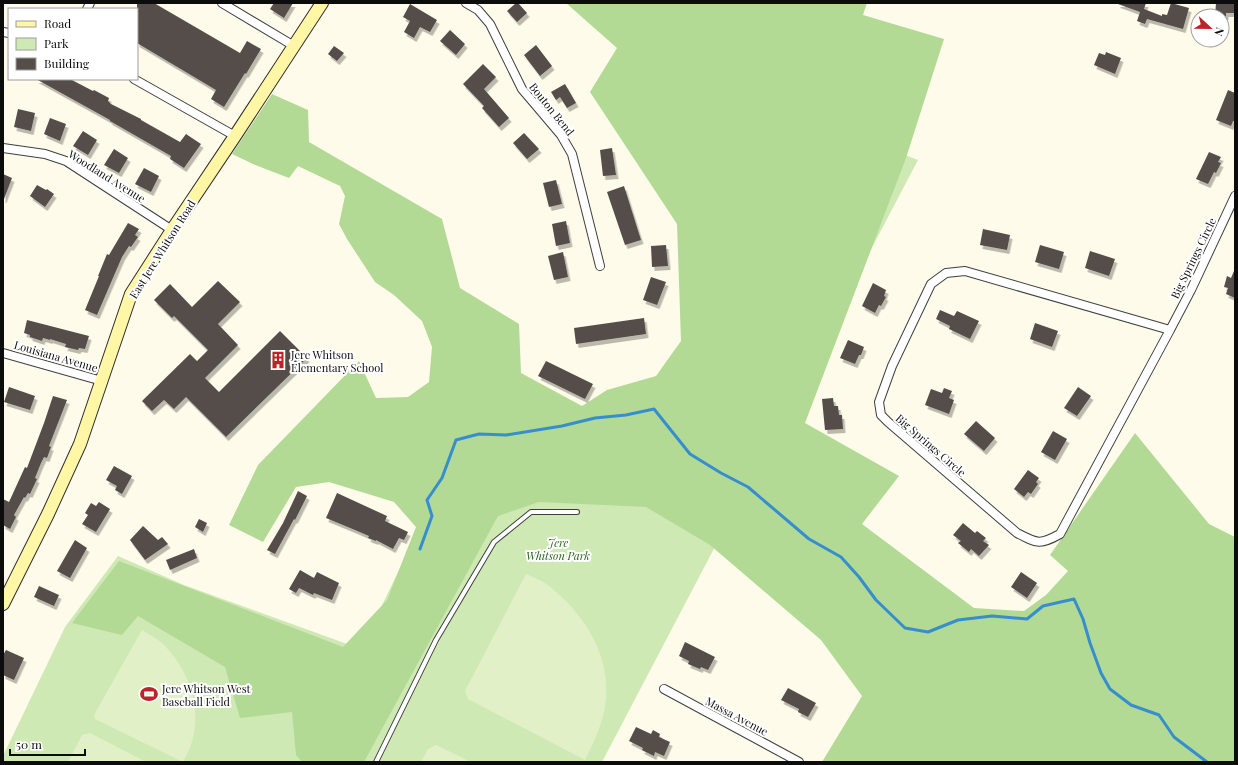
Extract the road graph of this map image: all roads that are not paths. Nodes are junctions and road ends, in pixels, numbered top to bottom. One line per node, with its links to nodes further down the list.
1 (222, 3): 4 (street)
2 (322, 3): 4 (street, East Jere Whitson Road)
3 (466, 3): 10 (street, Bouton Bend)
4 (294, 46): 6 (street, East Jere Whitson Road)
5 (136, 80): 6 (street)
6 (235, 136): 9 (street, East Jere Whitson Road)
7 (3, 148): 9 (street, Woodland Avenue)
8 (1235, 196): 11 (street, Big Springs Circle)
9 (172, 230): 13 (street, East Jere Whitson Road)
10 (600, 266)
11 (1170, 330): 11 (street, Big Springs Circle)
12 (3, 353): 13 (street, Louisiana Avenue)
13 (102, 381): 15 (street, East Jere Whitson Road)
14 (577, 512): 17 (lane)
15 (3, 604)
16 (664, 689): 18 (street, Massa Avenue)
17 (376, 762)
18 (799, 762)

